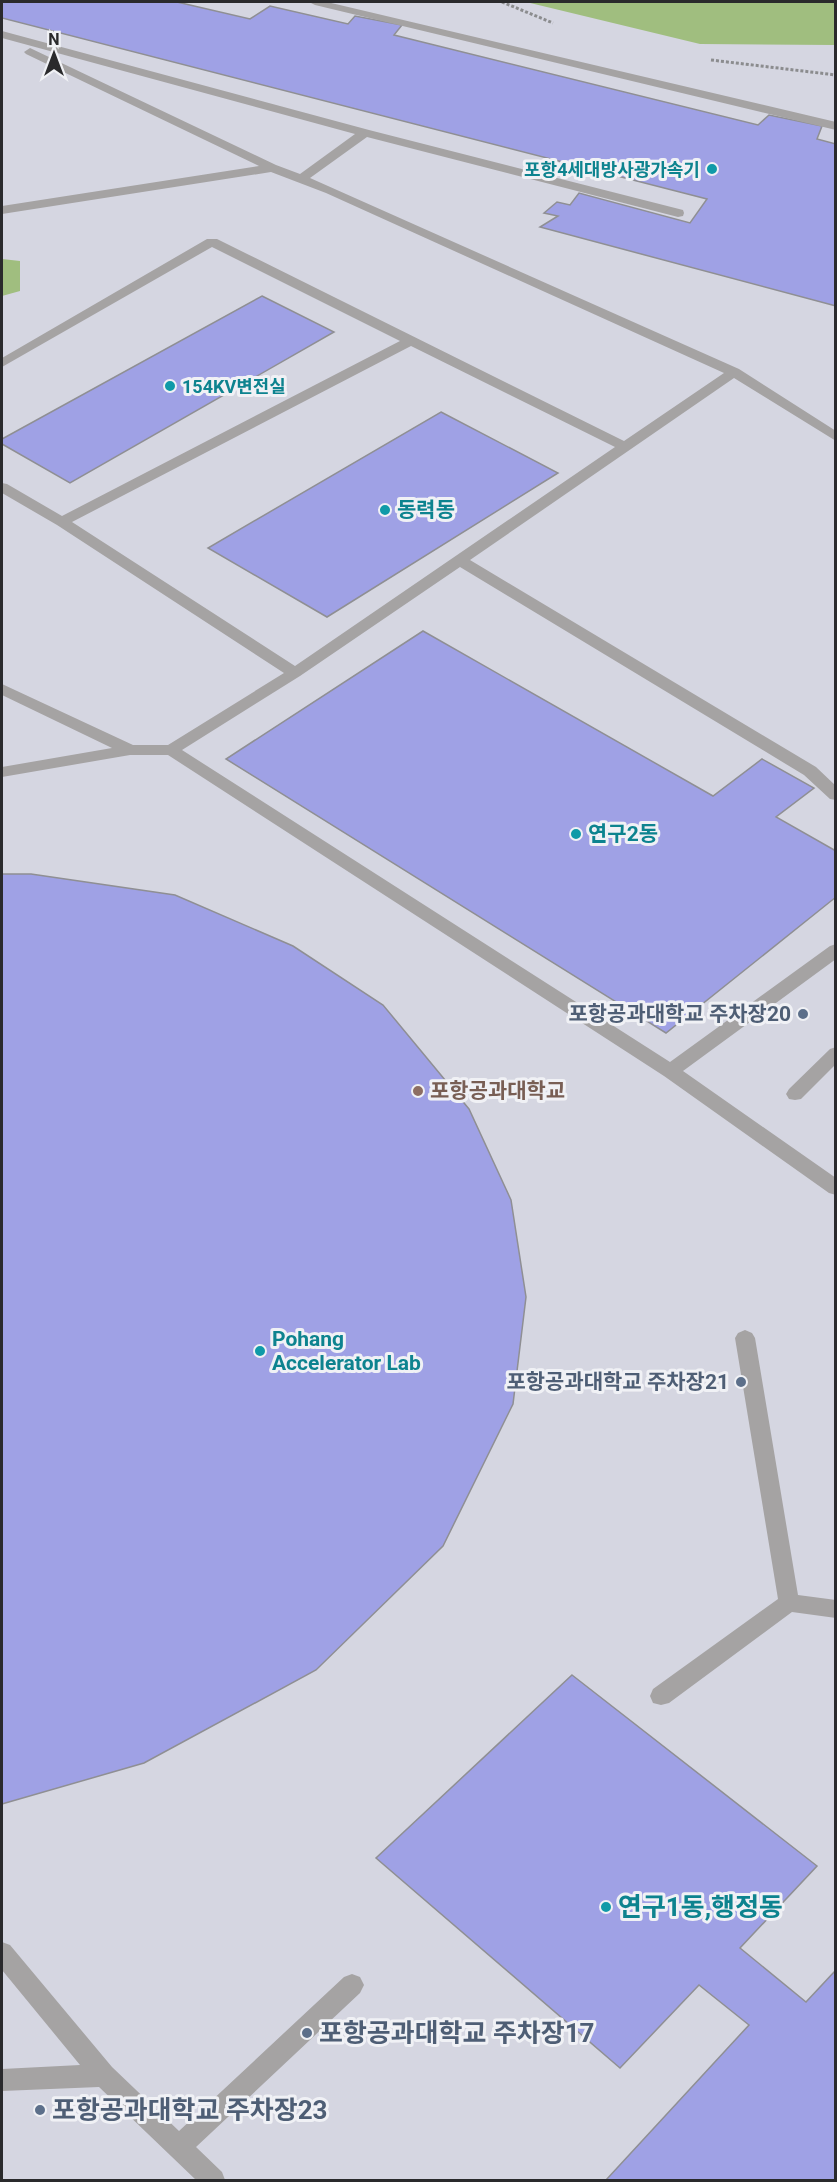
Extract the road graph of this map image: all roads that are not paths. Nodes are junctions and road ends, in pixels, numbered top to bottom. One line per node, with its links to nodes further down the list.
1 (315, 2): 3 (lane)
2 (2, 37): 4 (lane); 5 (lane)
3 (836, 126)
4 (365, 133): 6 (lane); 8 (lane)
5 (272, 168): 6 (lane); 7 (lane)
6 (301, 179): 11 (lane)
7 (2, 210)
8 (678, 213)
9 (410, 341): 10 (lane); 13 (lane); 15 (lane)
10 (2, 363)
11 (734, 372): 12 (lane); 13 (lane)
12 (836, 437)
13 (626, 447): 16 (lane)
14 (2, 488): 15 (lane)
15 (62, 522): 17 (lane)
16 (459, 560): 17 (lane); 22 (lane)
17 (295, 672): 20 (lane)
18 (2, 689): 19 (lane)
19 (130, 750): 20 (lane); 21 (lane)
20 (171, 750): 25 (lane)
21 (2, 772)
22 (836, 795)
23 (835, 950): 25 (lane)
24 (836, 1053): 26 (lane)
25 (670, 1071): 27 (lane)
26 (795, 1094)
27 (836, 1188)
28 (745, 1338): 29 (lane)
29 (789, 1603): 30 (lane); 31 (lane)
30 (836, 1609)
31 (661, 1696)
32 (2, 1953): 34 (lane)
33 (352, 1985): 36 (lane)
34 (104, 2075): 35 (lane); 36 (lane)
35 (2, 2080)
36 (179, 2147): 37 (lane)
37 (213, 2181)

